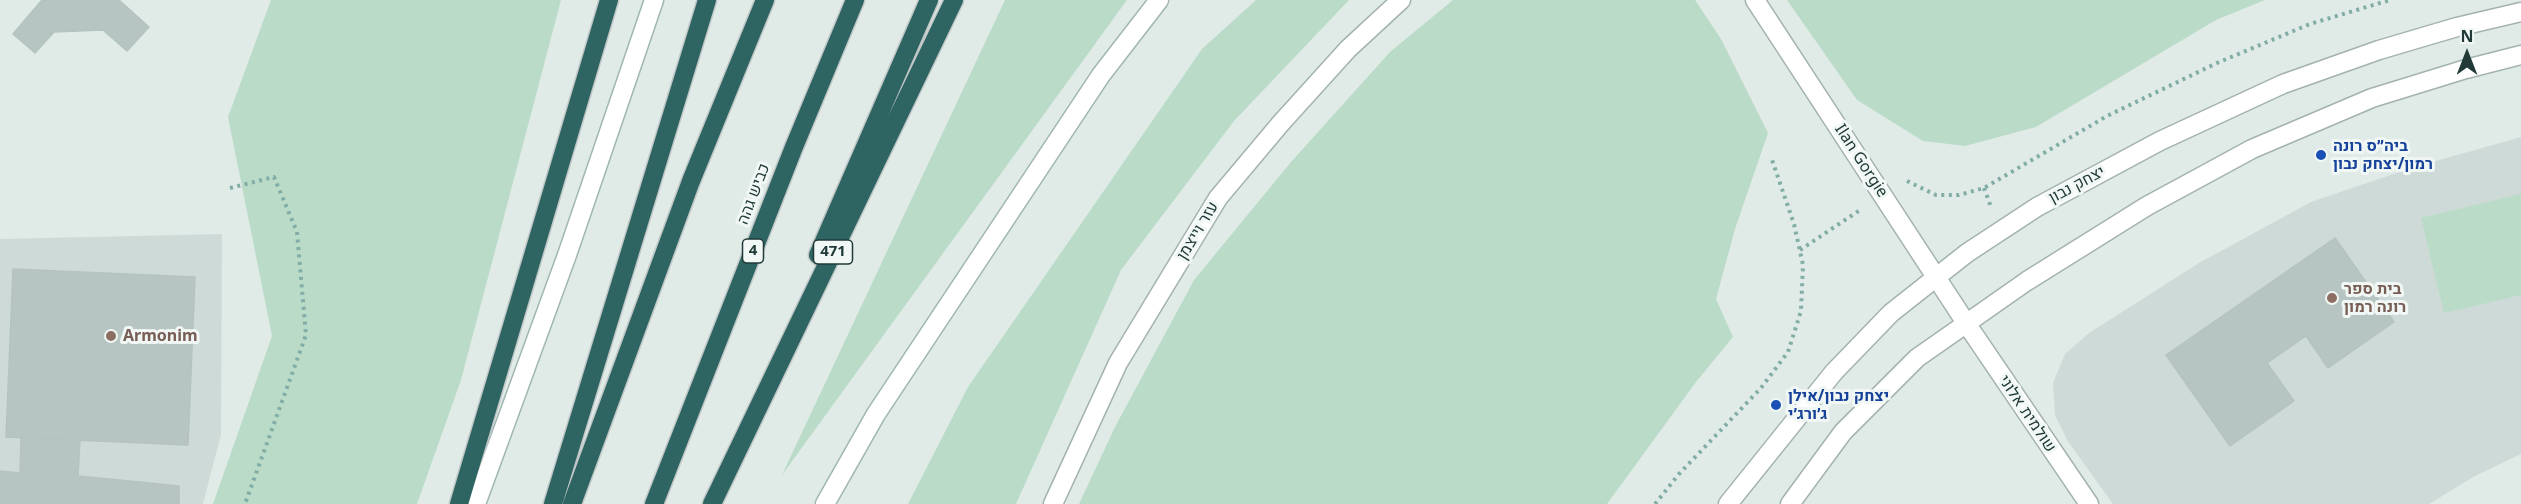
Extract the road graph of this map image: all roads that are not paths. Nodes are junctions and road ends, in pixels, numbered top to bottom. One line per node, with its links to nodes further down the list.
1 (609, 0): 15 (highway)
2 (654, 0): 16 (street)
3 (707, 0): 17 (highway)
4 (765, 0): 18 (highway)
5 (855, 0): 19 (highway, כביש גהה / 4)
6 (929, 0): 20 (highway)
7 (954, 0): 20 (highway, 471)
8 (1159, 0): 21 (street)
9 (1401, 0): 22 (street, עזר וייצמן)
10 (1755, 0): 13 (street, Ilan Gorgie)
11 (2521, 12): 13 (street, יצחק נבון)
12 (2521, 55): 14 (street)
13 (1937, 277): 14 (street, Ilan Gorgie); 23 (street, יצחק נבון)
14 (1966, 323): 24 (street); 25 (street, שולמית אלוני)
15 (459, 504)
16 (476, 504)
17 (553, 504)
18 (572, 504)
19 (654, 504)
20 (711, 504)
21 (825, 504)
22 (1053, 504)
23 (1728, 504)
24 (1790, 504)
25 (2089, 504)

